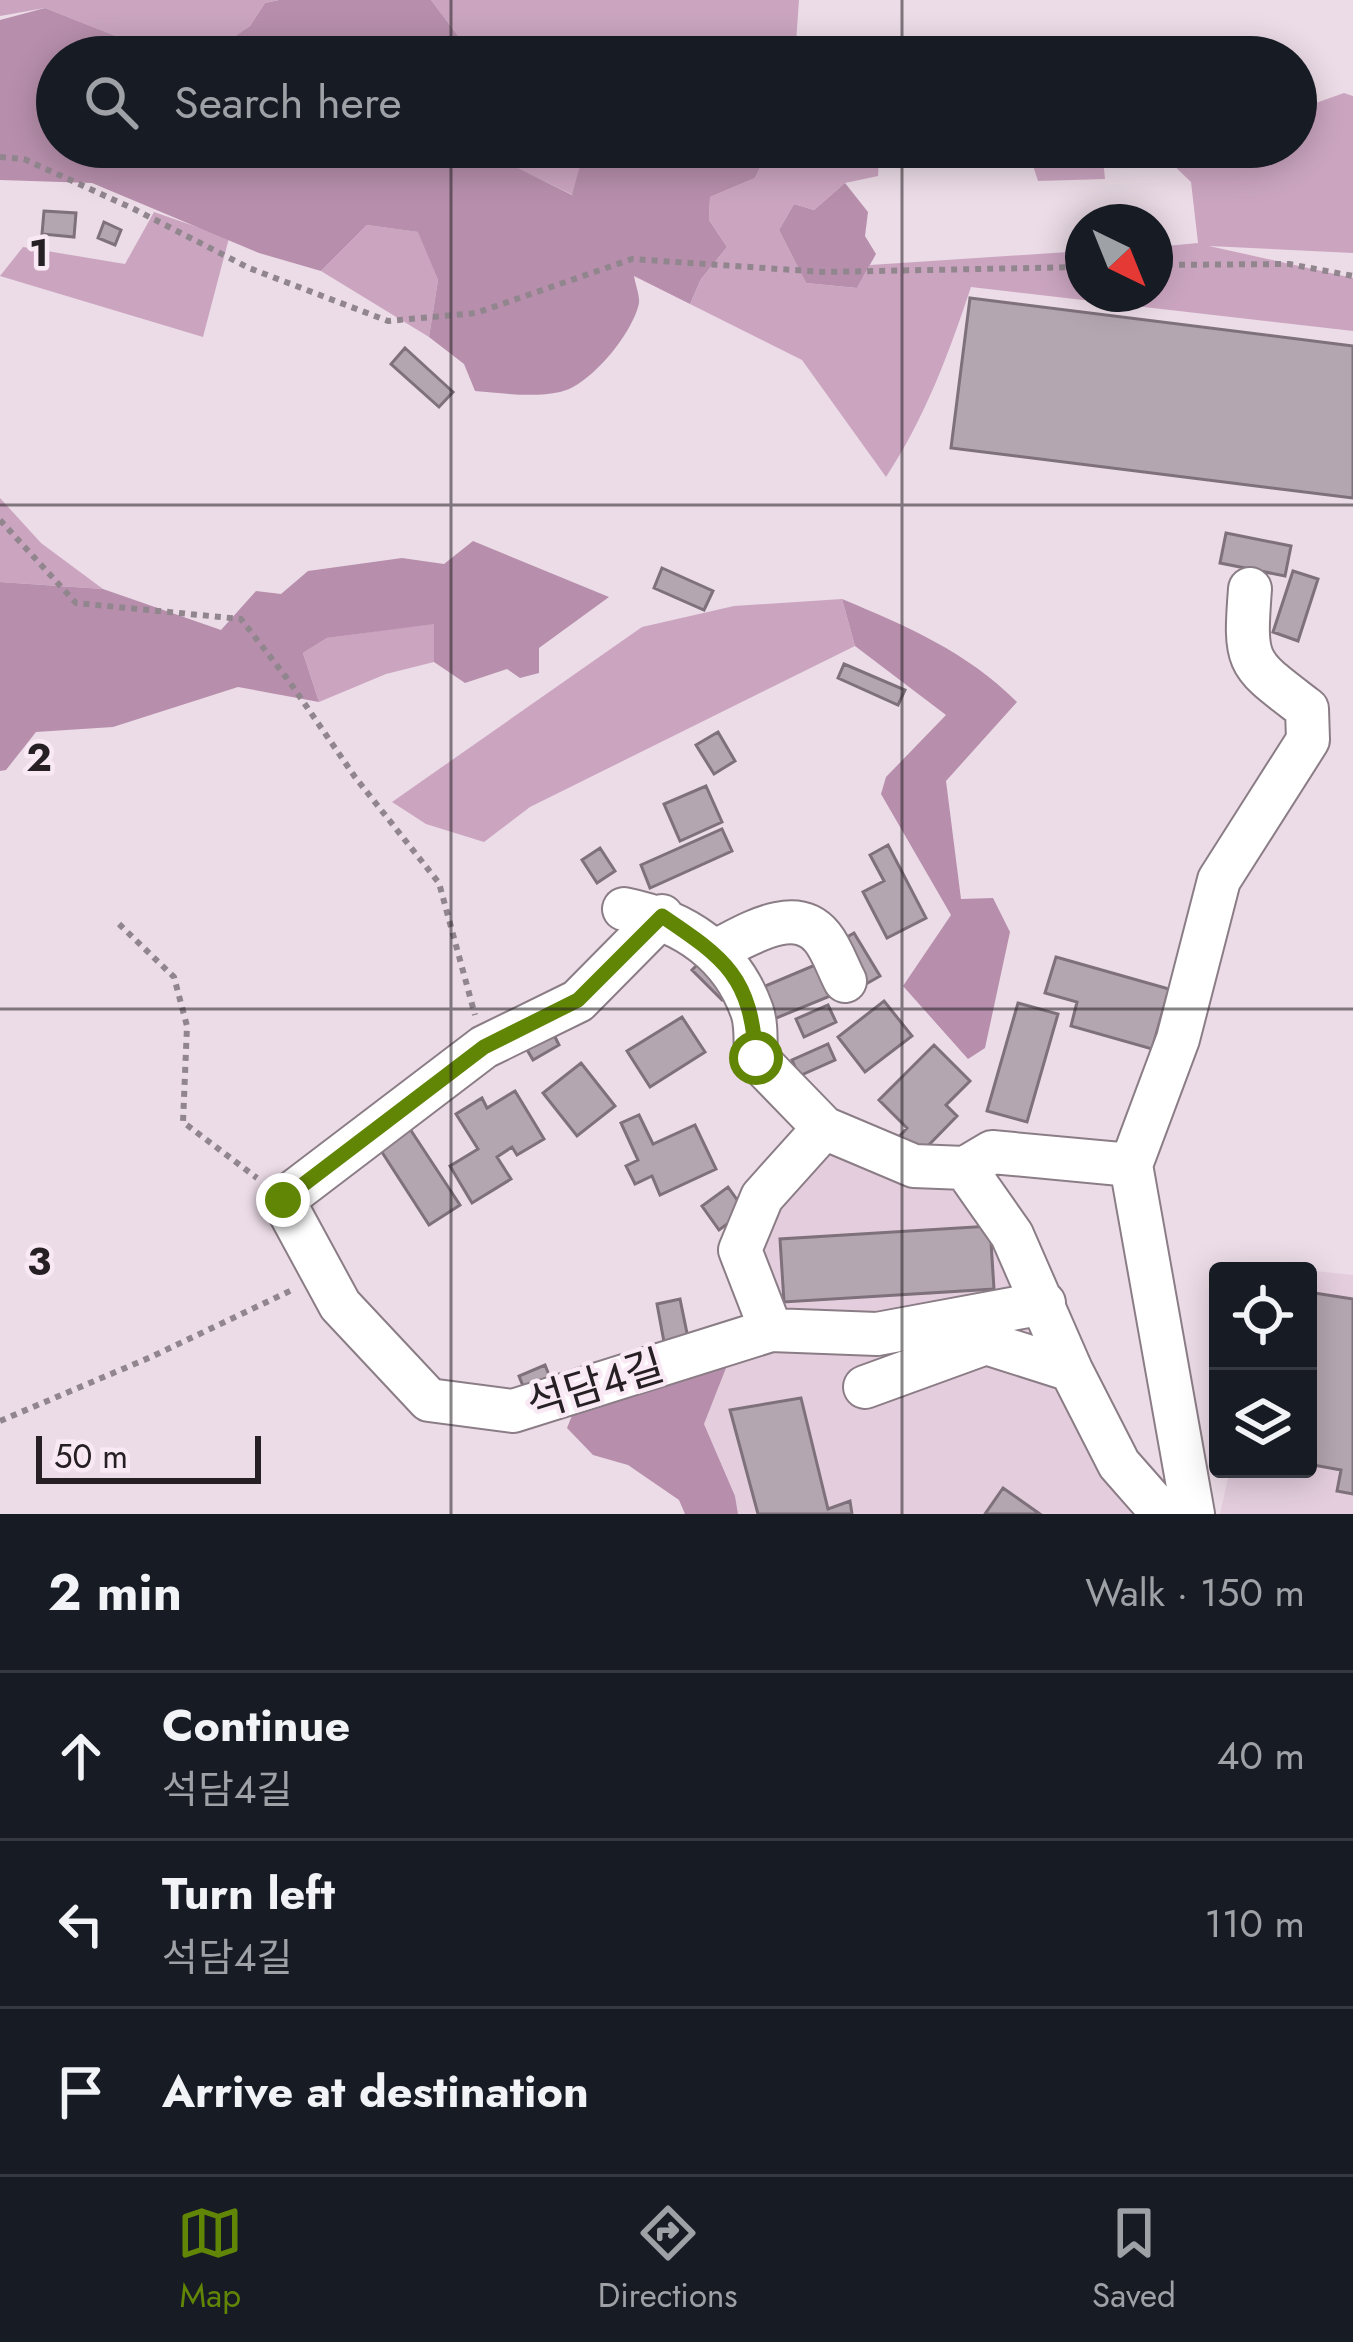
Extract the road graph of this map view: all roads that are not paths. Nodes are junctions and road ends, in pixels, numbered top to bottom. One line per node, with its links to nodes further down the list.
1 (1250, 589): 5 (street)
2 (715, 952): 3 (street); 4 (street); 8 (street, 석담4길)
3 (845, 982)
4 (824, 1129): 6 (street); 8 (street)
5 (1131, 1165): 6 (street); 12 (street)
6 (965, 1168): 7 (street)
7 (1044, 1303): 8 (street, 석담4길); 9 (street)
8 (770, 1330)
9 (1071, 1370): 10 (street); 11 (street)
10 (866, 1387)
11 (1163, 1514)
12 (1193, 1514)

